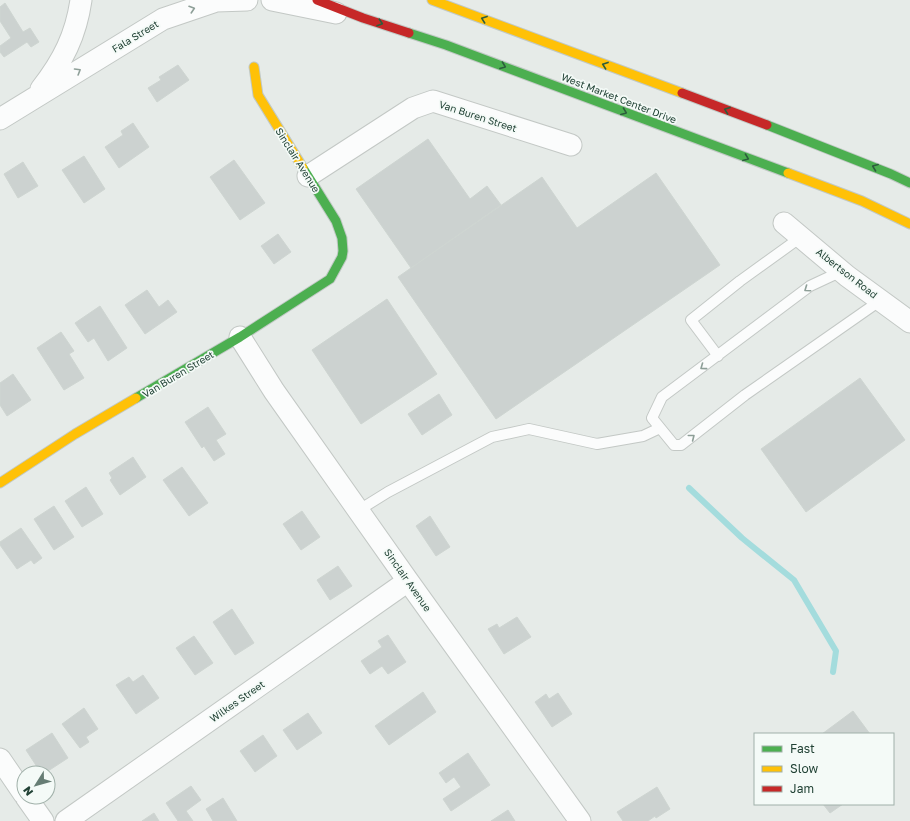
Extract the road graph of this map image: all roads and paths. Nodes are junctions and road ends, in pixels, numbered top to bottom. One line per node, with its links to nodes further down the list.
1 (82, 0): 8 (street, Fala Street)
2 (247, 0): 8 (street, Fala Street, one-way to 2)
3 (272, 0): 6 (street)
4 (317, 0): 6 (main road, West Market Center Drive)
5 (432, 0): 12 (main road, one-way to 5)
6 (363, 18): 14 (main road, West Market Center Drive, one-way to 14)
7 (254, 67): 11 (main road, Sinclair Avenue)
8 (33, 99): 9 (street, Fala Street)
9 (0, 118)
10 (571, 145): 11 (street, Van Buren Street)
11 (308, 176): 16 (main road, Sinclair Avenue)
12 (910, 183)
13 (784, 223): 15 (street, Albertson Road)
14 (910, 224)
15 (801, 237): 17 (street, Albertson Road); 21 (lane)
16 (344, 254): 20 (main road, Van Buren Street)
17 (842, 271): 18 (street, Albertson Road); 21 (lane, one-way to 21)
18 (881, 300): 19 (street, Albertson Road); 22 (lane, one-way to 18)
19 (910, 322)
20 (240, 337): 23 (main road, Van Buren Street); 24 (street, Sinclair Avenue)
21 (718, 356): 22 (lane, one-way to 22)
22 (660, 428): 24 (lane)
23 (0, 483)
24 (359, 510): 25 (street, Sinclair Avenue)
25 (408, 581): 30 (street, Wilkes Street); 31 (street, Sinclair Avenue)
26 (0, 759): 27 (street)
27 (16, 782)
28 (32, 805): 29 (street)
29 (43, 821)
30 (66, 821)
31 (580, 821)

